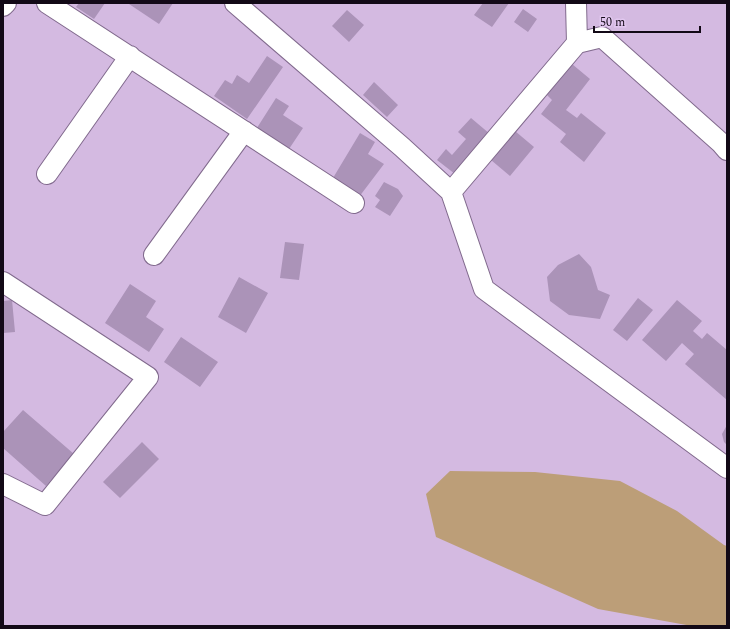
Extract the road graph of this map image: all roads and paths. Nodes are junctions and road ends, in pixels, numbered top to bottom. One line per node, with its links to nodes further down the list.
1 (6, 3): 5 (street)
2 (47, 3): 7 (street)
3 (235, 3): 11 (street)
4 (576, 3): 6 (street)
5 (3, 6)
6 (577, 43): 9 (street); 11 (street)
7 (130, 56): 8 (street); 10 (street)
8 (244, 131): 12 (street); 13 (street)
9 (727, 150)
10 (47, 174)
11 (452, 192): 15 (street)
12 (354, 203)
13 (154, 254)
14 (3, 282): 16 (street)
15 (727, 468)
16 (3, 484)

